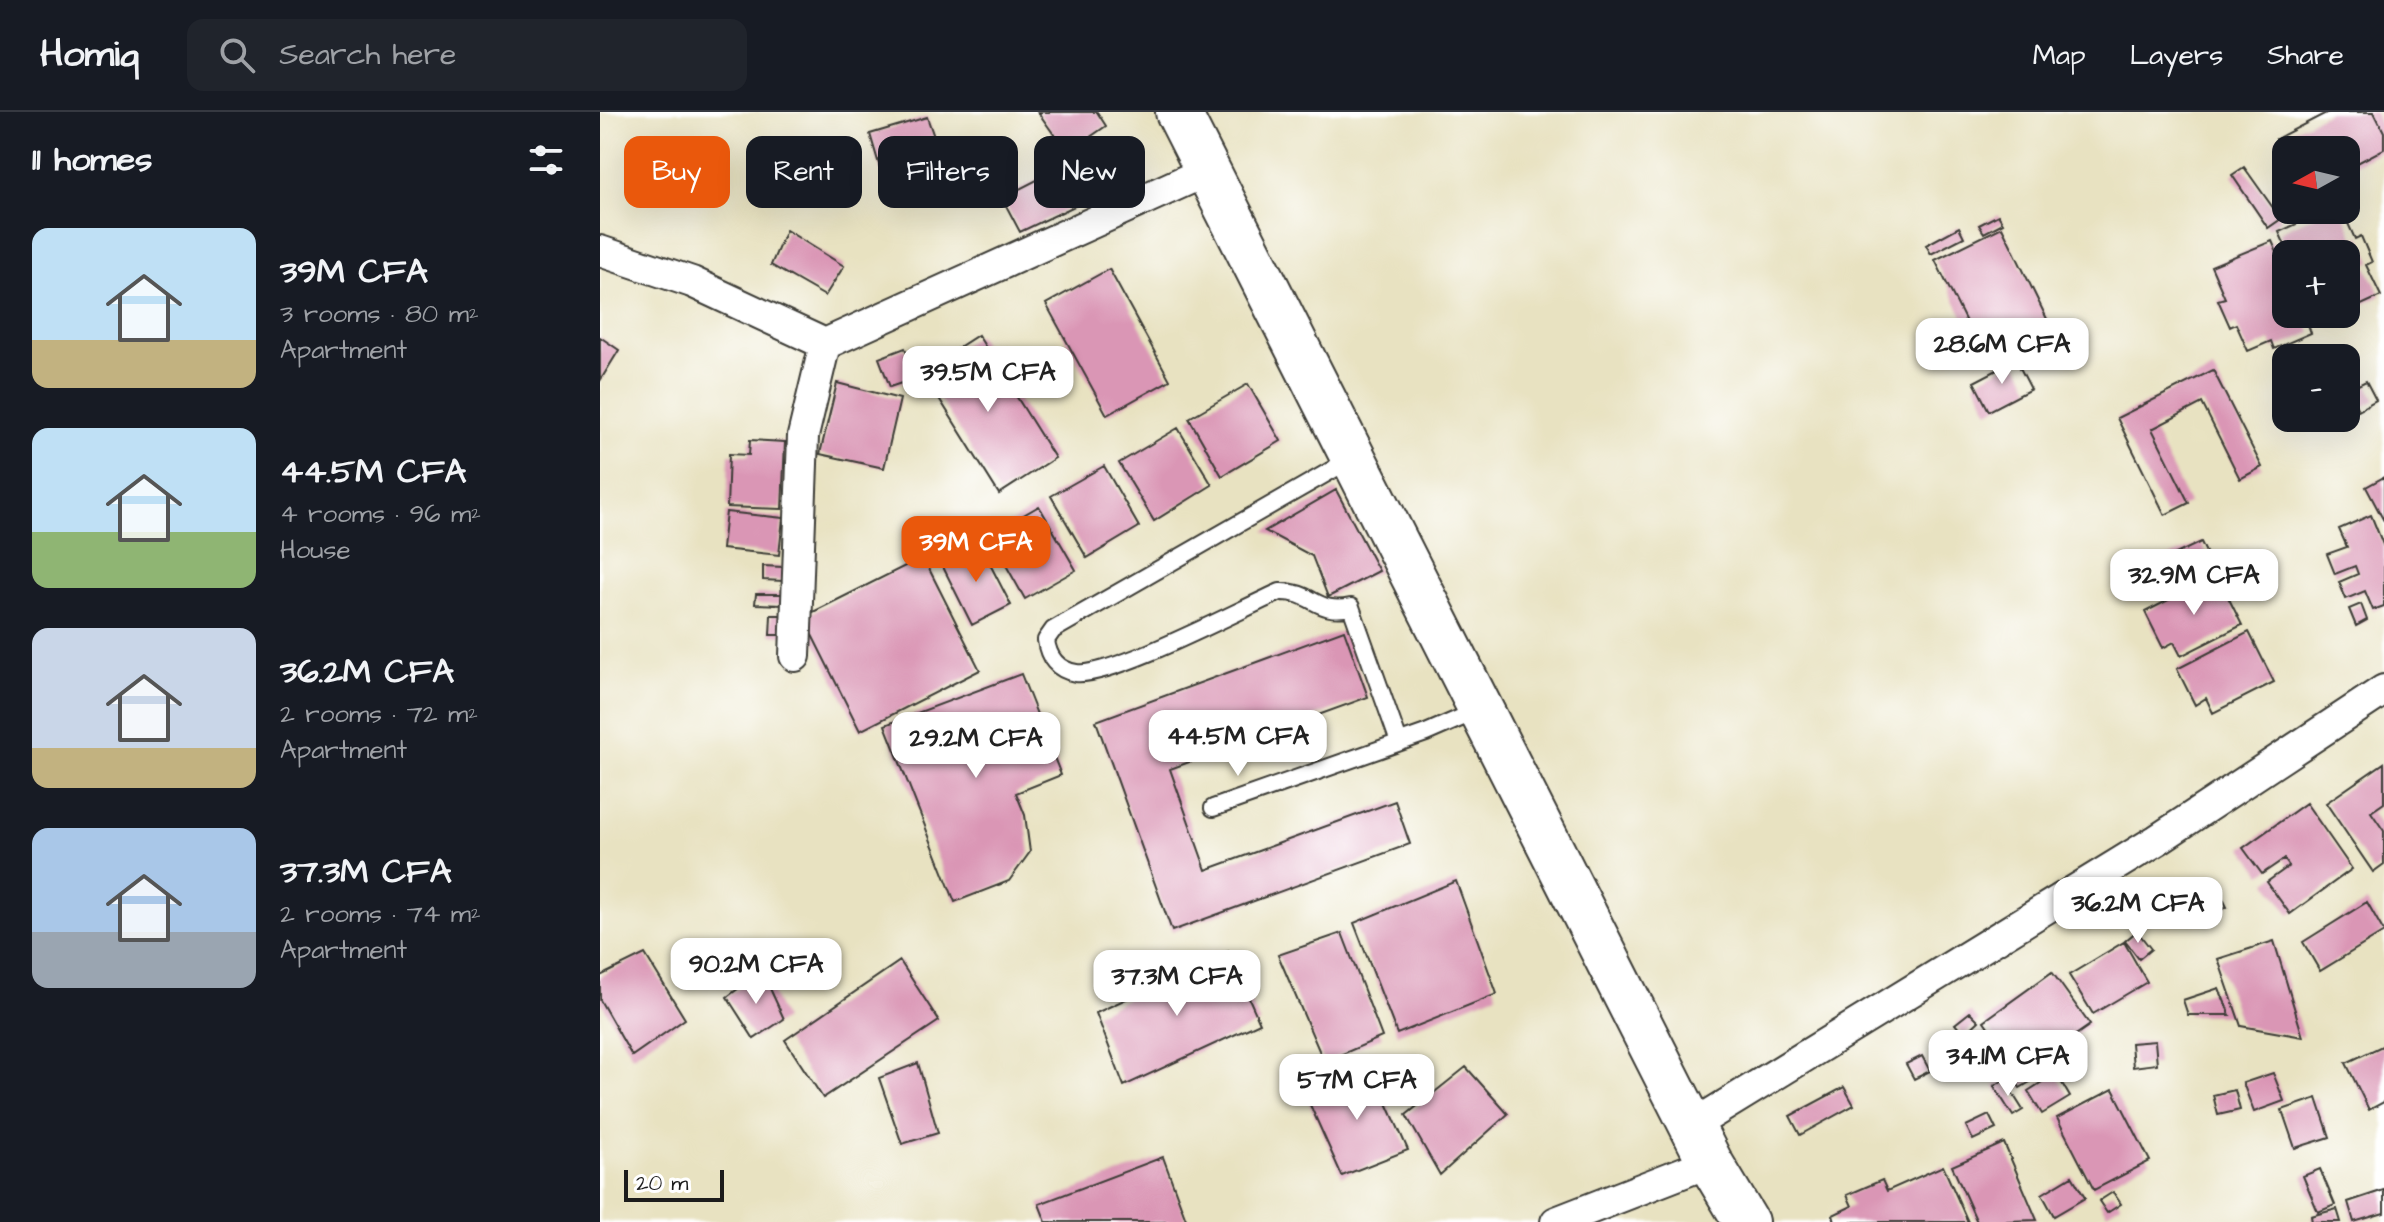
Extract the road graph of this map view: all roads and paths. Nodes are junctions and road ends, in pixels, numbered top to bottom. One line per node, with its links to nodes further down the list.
1 (1178, 112): 2 (main road)
2 (1209, 170): 4 (street); 5 (main road)
3 (600, 251): 4 (street)
4 (825, 344): 6 (street)
5 (1354, 457): 8 (main road); 9 (lane)
6 (795, 656)
7 (2384, 690): 11 (street)
8 (1481, 709): 9 (lane); 11 (main road)
9 (1399, 742): 10 (lane)
10 (1213, 808)
11 (1701, 1144): 12 (street); 13 (main road)
12 (1556, 1222)
13 (1746, 1222)

